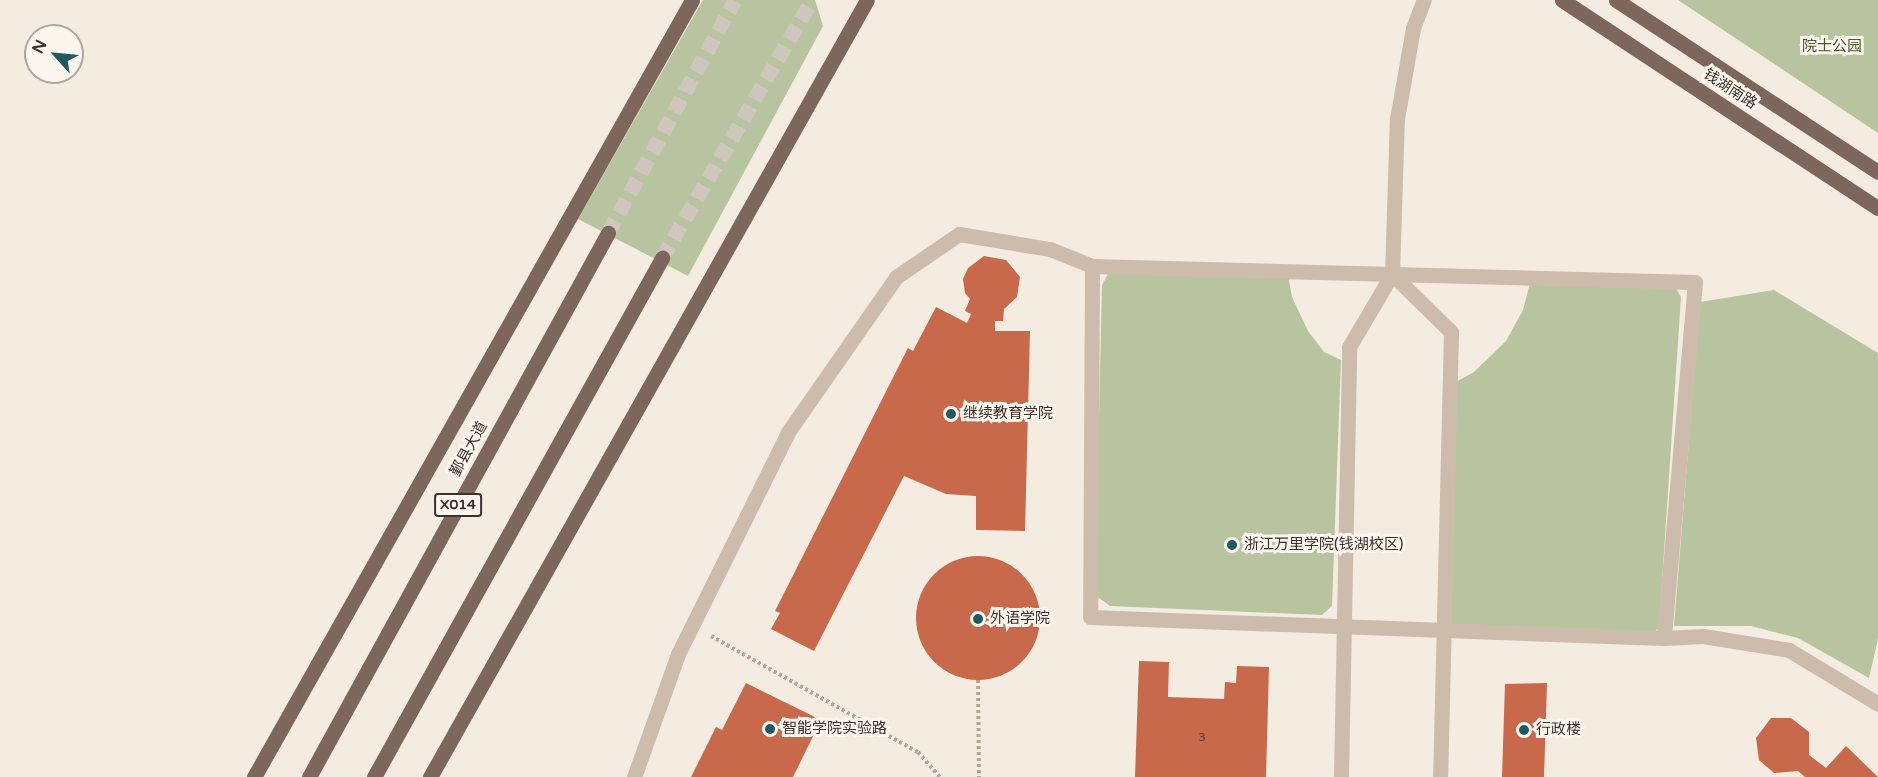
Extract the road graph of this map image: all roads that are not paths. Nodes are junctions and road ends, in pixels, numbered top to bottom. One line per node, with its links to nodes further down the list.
1 (692, 0): 16 (main road)
2 (867, 0): 19 (main road)
3 (1424, 0): 11 (lane)
4 (1562, 0): 7 (main road, 钱湖南路)
5 (1616, 0): 6 (main road, 钱湖南路)
6 (1878, 172)
7 (1878, 208)
8 (608, 233): 17 (main road, 鄞县大道 / X014)
9 (663, 258): 18 (main road)
10 (1092, 266): 11 (lane); 12 (lane); 20 (lane)
11 (1392, 274): 12 (lane); 13 (lane); 14 (lane)
12 (1342, 627): 13 (lane); 21 (lane)
13 (1445, 630): 14 (lane); 22 (lane)
14 (1664, 638): 15 (lane)
15 (1878, 704)
16 (254, 777)
17 (309, 777)
18 (374, 777)
19 (430, 777)
20 (634, 777)
21 (1341, 777)
22 (1440, 777)

